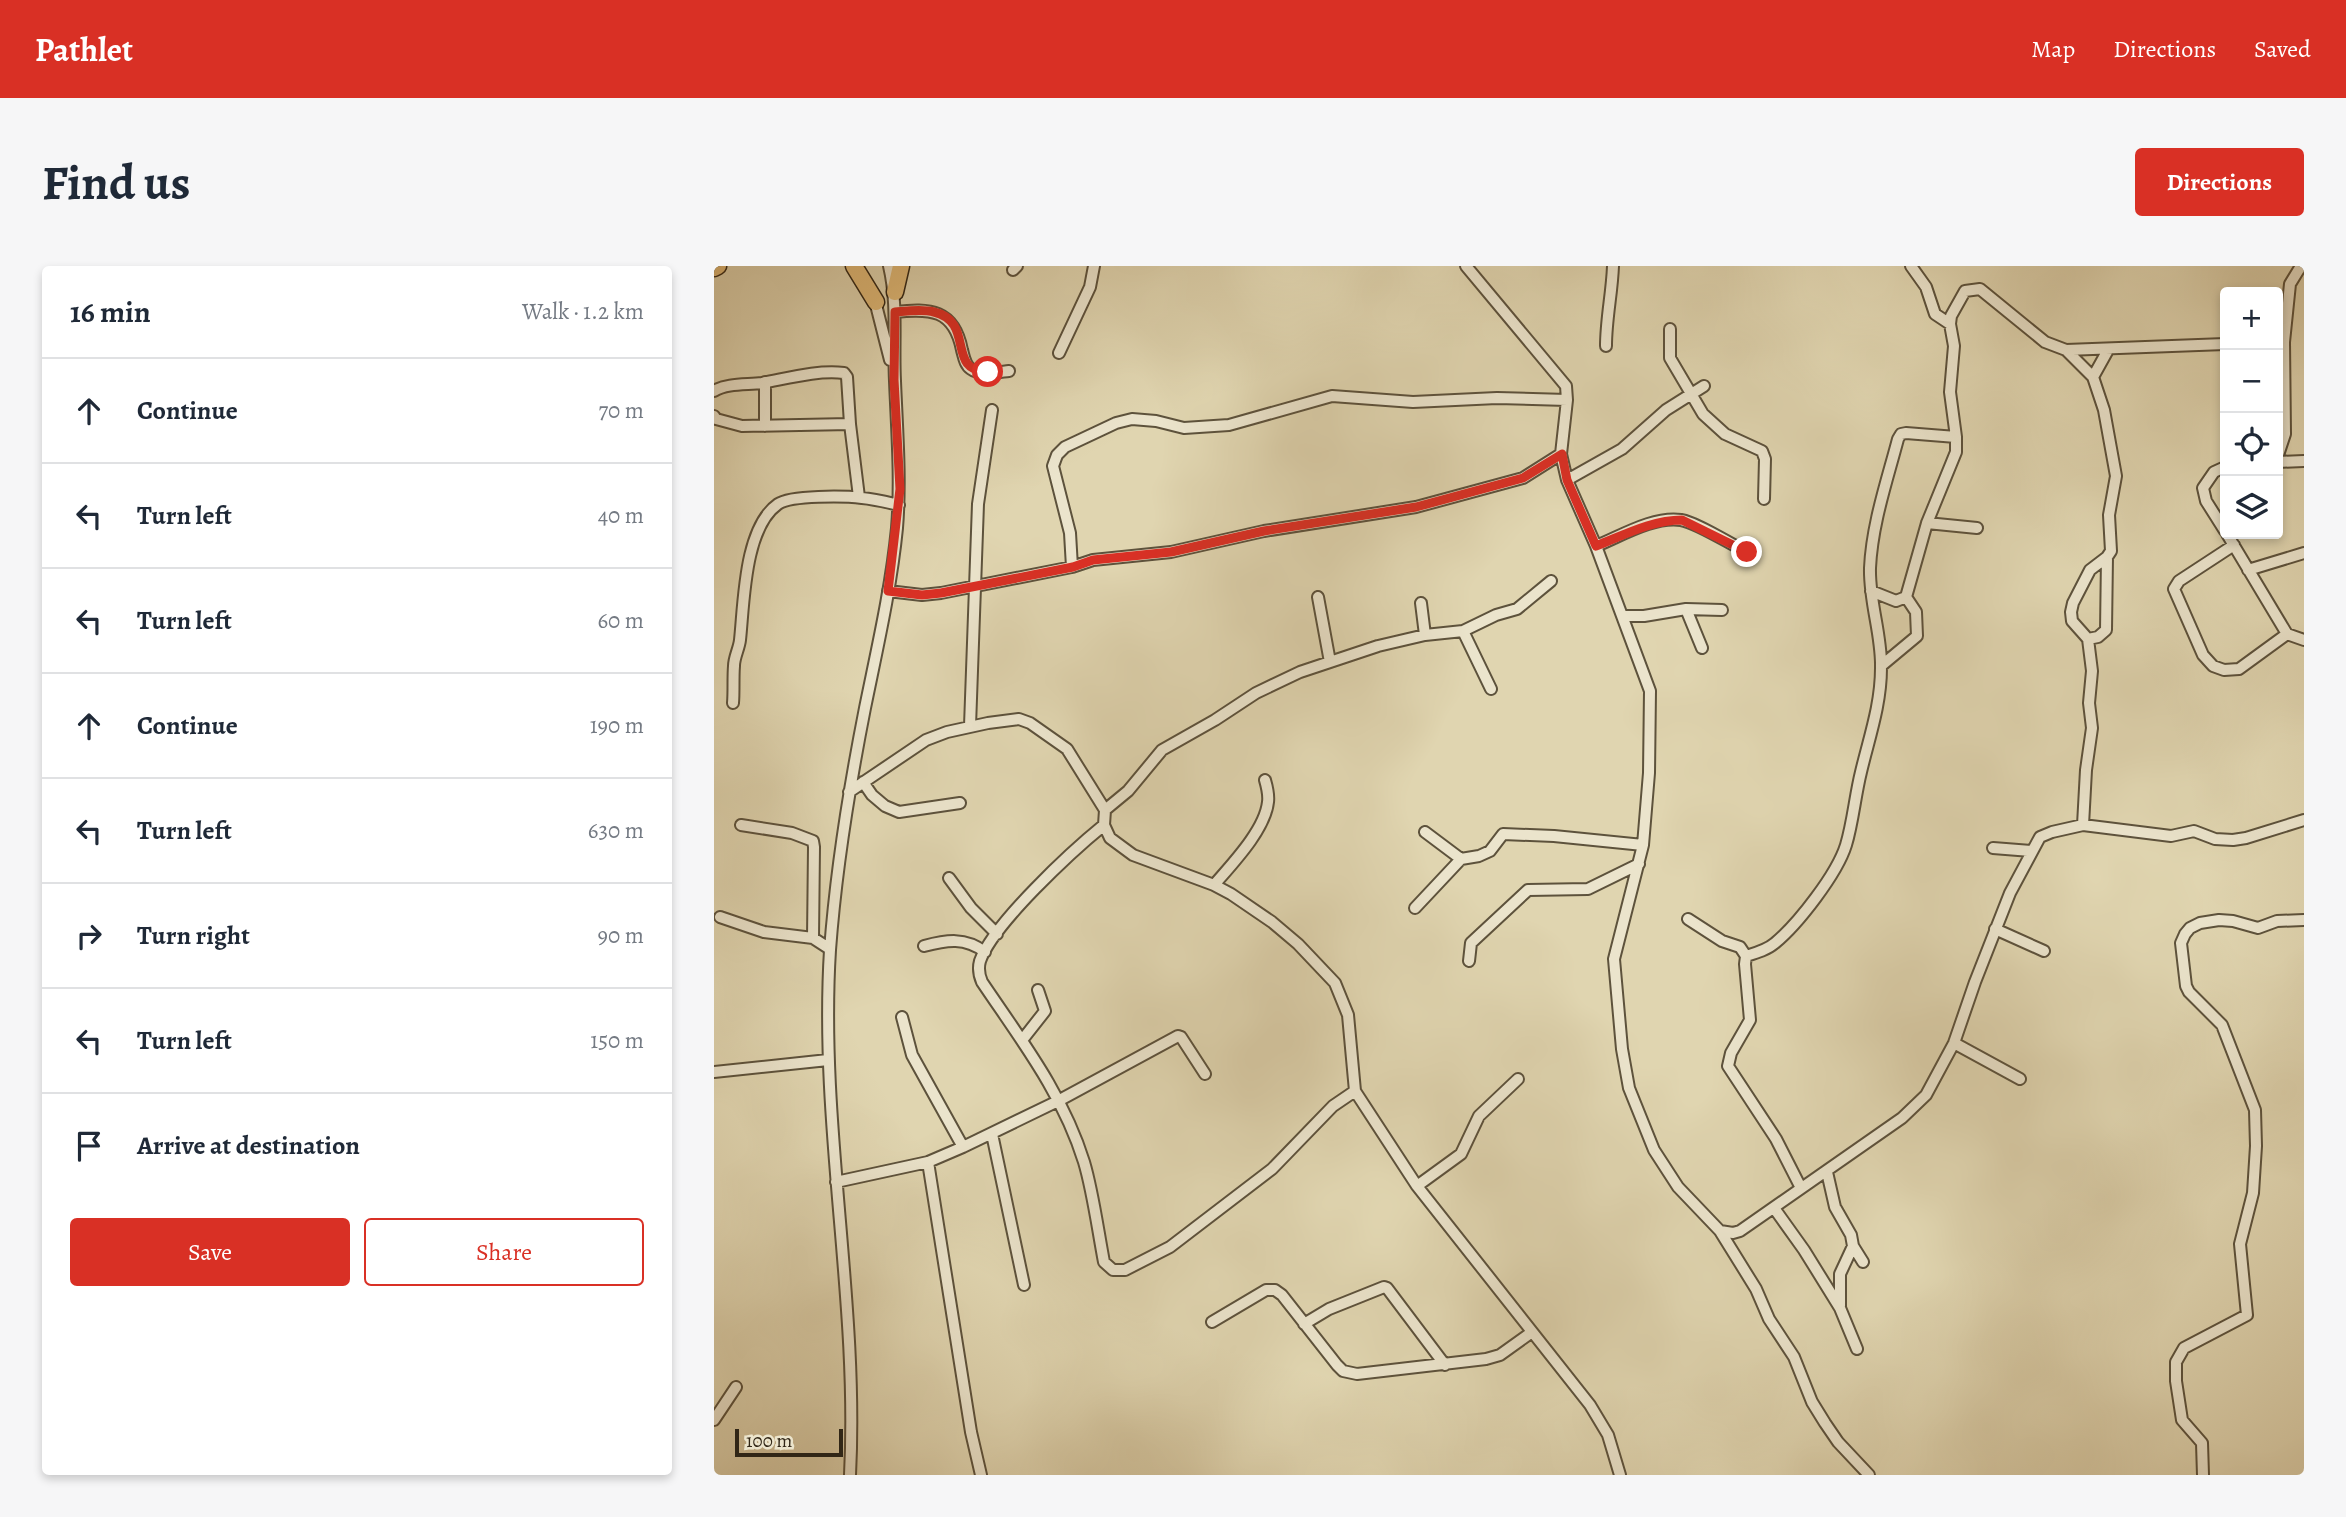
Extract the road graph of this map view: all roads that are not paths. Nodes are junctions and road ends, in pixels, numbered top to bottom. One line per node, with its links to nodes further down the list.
1 (854, 266): 11 (highway)
2 (865, 266): 11 (street)
3 (889, 266): 10 (street)
4 (901, 266): 10 (highway)
5 (1094, 266): 21 (street)
6 (1466, 266): 29 (street)
7 (1613, 266): 17 (street)
8 (1911, 266): 13 (street)
9 (2301, 266): 14 (street)
10 (895, 292): 12 (street)
11 (876, 302): 24 (street)
12 (895, 312): 22 (street); 24 (street)
13 (1950, 324): 18 (street); 34 (street)
14 (2283, 329)
15 (1670, 330): 28 (street)
16 (2220, 344): 19 (street)
17 (1606, 346)
18 (2066, 350): 19 (street); 23 (street)
19 (2108, 350): 23 (street)
20 (2281, 350): 35 (street)
21 (1059, 353)
22 (1009, 371)
23 (2093, 377): 52 (street)
24 (894, 380): 43 (street)
25 (765, 382): 27 (street); 32 (street); 33 (street)
26 (1704, 386): 28 (street)
27 (714, 391)
28 (1689, 394): 40 (street); 42 (street)
29 (1567, 400): 36 (street); 53 (street)
30 (992, 410): 56 (street)
31 (714, 416): 33 (street)
32 (850, 424): 33 (street); 41 (street)
33 (765, 426)
34 (1956, 437): 45 (street); 58 (street)
35 (2283, 440)
36 (1562, 454): 40 (street); 53 (street)
37 (2304, 461): 38 (street)
38 (2283, 462)
39 (2220, 469): 44 (street)
40 (1567, 480): 49 (street)
41 (859, 497): 43 (street); 74 (street)
42 (1764, 499)
43 (898, 505): 57 (street)
44 (2220, 519)
45 (1927, 523): 46 (street); 60 (street)
46 (1977, 528)
47 (2231, 539): 48 (street)
48 (2234, 545): 54 (street); 66 (street)
49 (1596, 546): 50 (street); 64 (street)
50 (1747, 552)
51 (2304, 553): 54 (street)
52 (2107, 557): 68 (street); 68 (street)
53 (1073, 567): 56 (street)
54 (2248, 570): 66 (street)
55 (1551, 581): 65 (street)
56 (973, 587): 57 (street); 75 (street)
57 (888, 591): 78 (street)
58 (1871, 591): 60 (street); 72 (street)
59 (1318, 597): 71 (street)
60 (1906, 597): 72 (street)
61 (1421, 603): 67 (street)
62 (1686, 609): 63 (street); 64 (street); 70 (street)
63 (1722, 610)
64 (1623, 616): 86 (street)
65 (1463, 631): 67 (street); 73 (street)
66 (2287, 634): 69 (street)
67 (1425, 635): 71 (street)
68 (2088, 639): 84 (street)
69 (2304, 640)
70 (1702, 648)
71 (1329, 662): 80 (street)
72 (1881, 666): 104 (street)
73 (1492, 689)
74 (733, 703)
75 (970, 726): 77 (street); 80 (street)
76 (1265, 780): 92 (street)
77 (863, 782): 78 (street); 79 (street)
78 (849, 792): 101 (street)
79 (960, 803)
80 (1105, 810): 83 (street)
81 (2304, 820): 84 (street)
82 (741, 825): 99 (street)
83 (1104, 825): 92 (street); 98 (street)
84 (2083, 825): 88 (street)
85 (1425, 832): 89 (street)
86 (1643, 845): 89 (street); 90 (street)
87 (1993, 848): 88 (street)
88 (2031, 851): 97 (street)
89 (1461, 859): 93 (street)
90 (1639, 864): 105 (street); 125 (street)
91 (949, 878): 98 (street)
92 (1214, 885): 115 (street)
93 (1415, 908)
94 (720, 918): 99 (street)
95 (1688, 919): 104 (street)
96 (2304, 920): 141 (street)
97 (1996, 929): 102 (street); 109 (street)
98 (998, 934): 103 (street)
99 (813, 938): 101 (street)
100 (924, 946): 103 (street)
101 (831, 949): 110 (street)
102 (2044, 951)
103 (985, 952): 108 (street)
104 (1746, 956): 123 (street)
105 (1469, 961)
106 (1038, 990): 108 (street)
107 (902, 1017): 118 (street)
108 (1023, 1039): 116 (street)
109 (1954, 1044): 114 (street); 120 (street)
110 (828, 1060): 111 (street); 121 (street)
111 (714, 1072)
112 (1205, 1074): 116 (street)
113 (1518, 1079): 122 (street)
114 (2020, 1079)
115 (1355, 1091): 116 (street); 122 (street)
116 (1058, 1101): 117 (street)
117 (992, 1134): 118 (street); 128 (street)
118 (963, 1147): 119 (street)
119 (928, 1162): 121 (street); 138 (street)
120 (1827, 1172): 123 (street); 126 (street)
121 (836, 1182): 137 (street)
122 (1417, 1186): 132 (street)
123 (1801, 1188): 124 (street)
124 (1774, 1208): 125 (street); 129 (street)
125 (1720, 1231): 140 (street)
126 (1853, 1246): 127 (street); 129 (street)
127 (1863, 1262)
128 (1024, 1285)
129 (1840, 1308): 133 (street)
130 (1212, 1322): 131 (street)
131 (1304, 1324): 134 (street); 134 (street)
132 (1532, 1332): 134 (street); 139 (street)
133 (1857, 1349)
134 (1445, 1365)
135 (736, 1387): 136 (street)
136 (714, 1420)
137 (850, 1475)
138 (981, 1475)
139 (1620, 1475)
140 (1869, 1475)
141 (2203, 1475)

